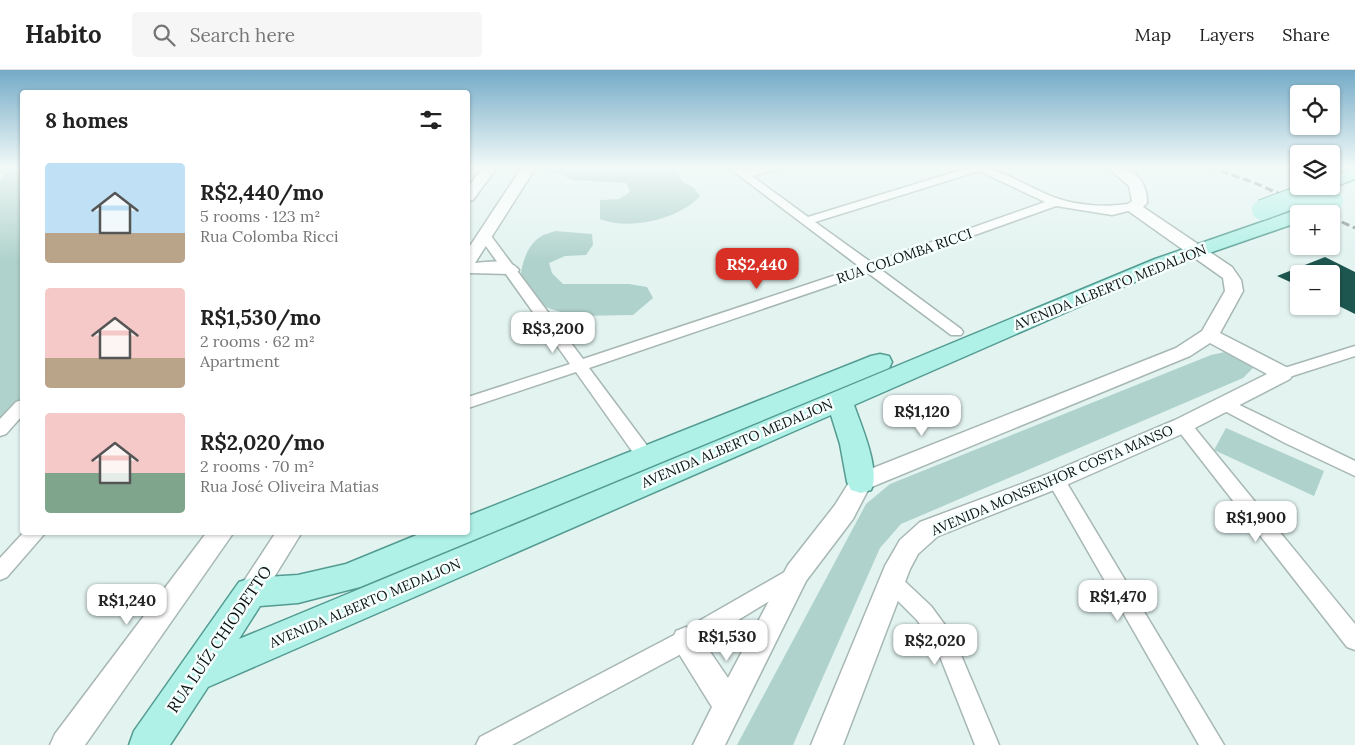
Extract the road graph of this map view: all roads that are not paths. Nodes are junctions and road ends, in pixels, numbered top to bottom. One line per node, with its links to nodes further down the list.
1 (508, 198): 12 (street)
2 (776, 198): 11 (street)
3 (879, 198): 11 (street)
4 (1048, 198): 8 (street)
5 (1139, 198): 9 (street)
6 (1310, 198): 10 (main road, bridge)
7 (1310, 198): 10 (main road, bridge)
8 (1055, 202): 9 (street); 16 (street, RUA COLOMBA RICCI)
9 (1132, 207): 13 (street)
10 (1286, 215): 13 (main road, AVENIDA ALBERTO MEDALJON)
11 (807, 221): 16 (street)
12 (484, 235): 14 (street); 17 (street)
13 (1189, 246): 18 (main road, AVENIDA ALBERTO MEDALJON); 19 (street); 23 (main road, AVENIDA ALBERTO MEDALJON)
14 (470, 258)
15 (470, 268): 17 (street)
16 (871, 268): 18 (street); 21 (street, RUA COLOMBA RICCI)
17 (510, 270): 21 (street)
18 (956, 332): 29 (main road, AVENIDA ALBERTO MEDALJON)
19 (1209, 335): 22 (street); 32 (street)
20 (1355, 351): 22 (street)
21 (579, 364): 24 (street, RUA COLOMBA RICCI); 29 (street)
22 (1282, 374): 25 (street, AVENIDA MONSENHOR COSTA MANSO)
23 (839, 399): 32 (main road); 44 (main road, AVENIDA ALBERTO MEDALJON)
24 (470, 402)
25 (1224, 404): 27 (street, AVENIDA MONSENHOR COSTA MANSO); 30 (street)
26 (20, 408): 28 (street)
27 (1183, 425): 31 (street, AVENIDA MONSENHOR COSTA MANSO); 43 (street)
28 (0, 430)
29 (645, 456): 33 (main road, AVENIDA ALBERTO MEDALJON)
30 (1355, 469)
31 (1056, 480): 40 (street, AVENIDA MONSENHOR COSTA MANSO); 52 (street)
32 (861, 482): 39 (street)
33 (470, 528)
34 (34, 535): 38 (street)
35 (220, 535): 46 (street)
36 (288, 535): 41 (street, RUA LUÍZ CHIODETTO)
37 (451, 535): 41 (main road, AVENIDA ALBERTO MEDALJON)
38 (0, 571)
39 (797, 573): 42 (street); 45 (street)
40 (890, 581): 50 (street, AVENIDA MONSENHOR COSTA MANSO); 51 (street)
41 (251, 592): 44 (main road, RUA LUÍZ CHIODETTO)
42 (686, 640): 45 (street); 48 (street)
43 (1355, 640)
44 (194, 675): 47 (main road, RUA LUÍZ CHIODETTO)
45 (729, 707): 49 (street)
46 (66, 745)
47 (148, 745)
48 (488, 745)
49 (709, 745)
50 (826, 745)
51 (987, 745)
52 (1212, 745)

